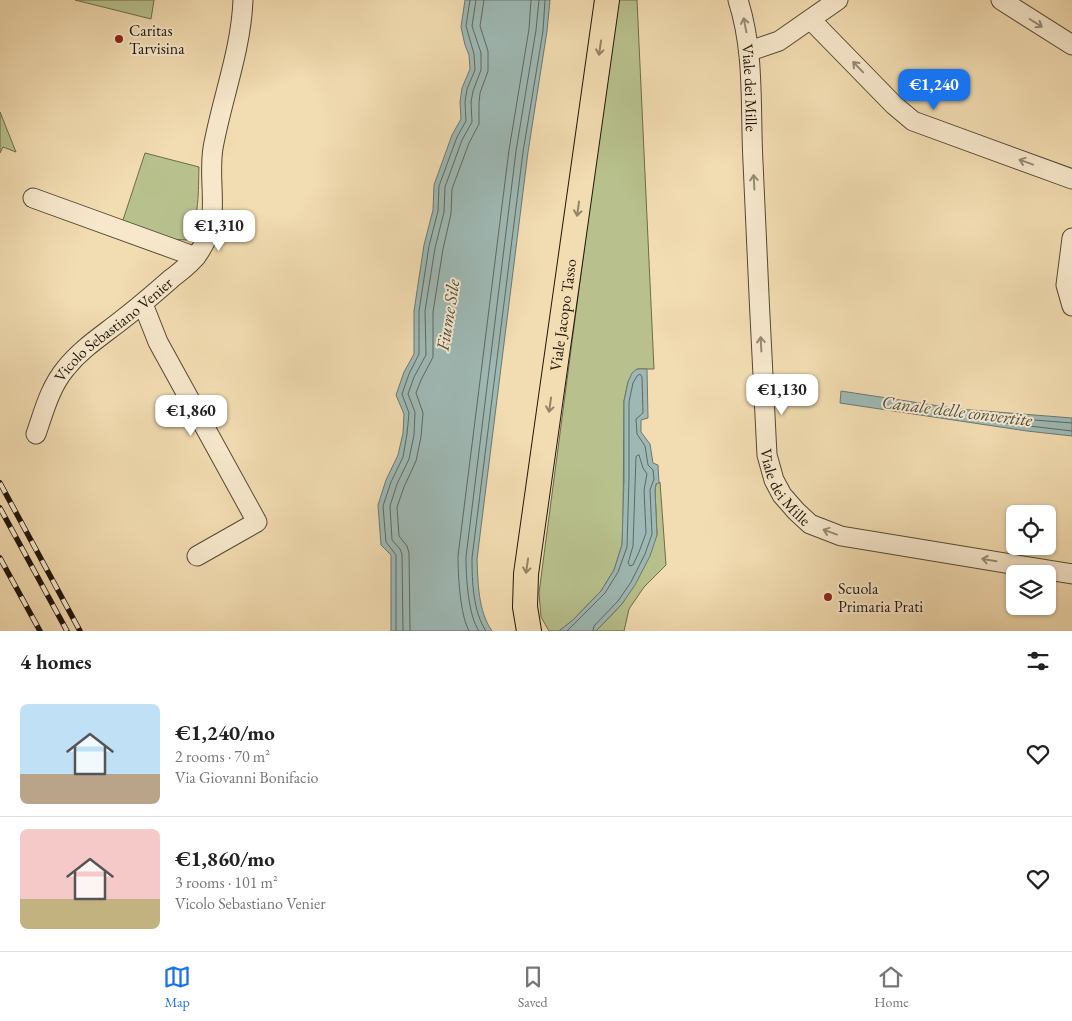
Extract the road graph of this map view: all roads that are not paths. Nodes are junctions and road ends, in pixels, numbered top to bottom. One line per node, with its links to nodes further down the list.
1 (243, 0): 12 (street, Vicolo Sebastiano Venier)
2 (608, 0): 18 (main road, Viale Jacopo Tasso, one-way to 18)
3 (738, 0): 8 (street, Viale dei Mille, one-way to 3)
4 (838, 0): 6 (street)
5 (1001, 0): 7 (street, one-way to 7)
6 (811, 20): 8 (street); 9 (street, one-way to 6)
7 (1072, 44)
8 (750, 51): 17 (street, Viale dei Mille, one-way to 8)
9 (1072, 179)
10 (33, 198): 12 (street)
11 (1072, 238): 14 (street)
12 (196, 257): 13 (street, Vicolo Sebastiano Venier)
13 (142, 304): 15 (street, Vicolo Sebastiano Venier); 16 (street)
14 (1072, 306)
15 (36, 434)
16 (197, 556)
17 (1072, 574)
18 (528, 631)

